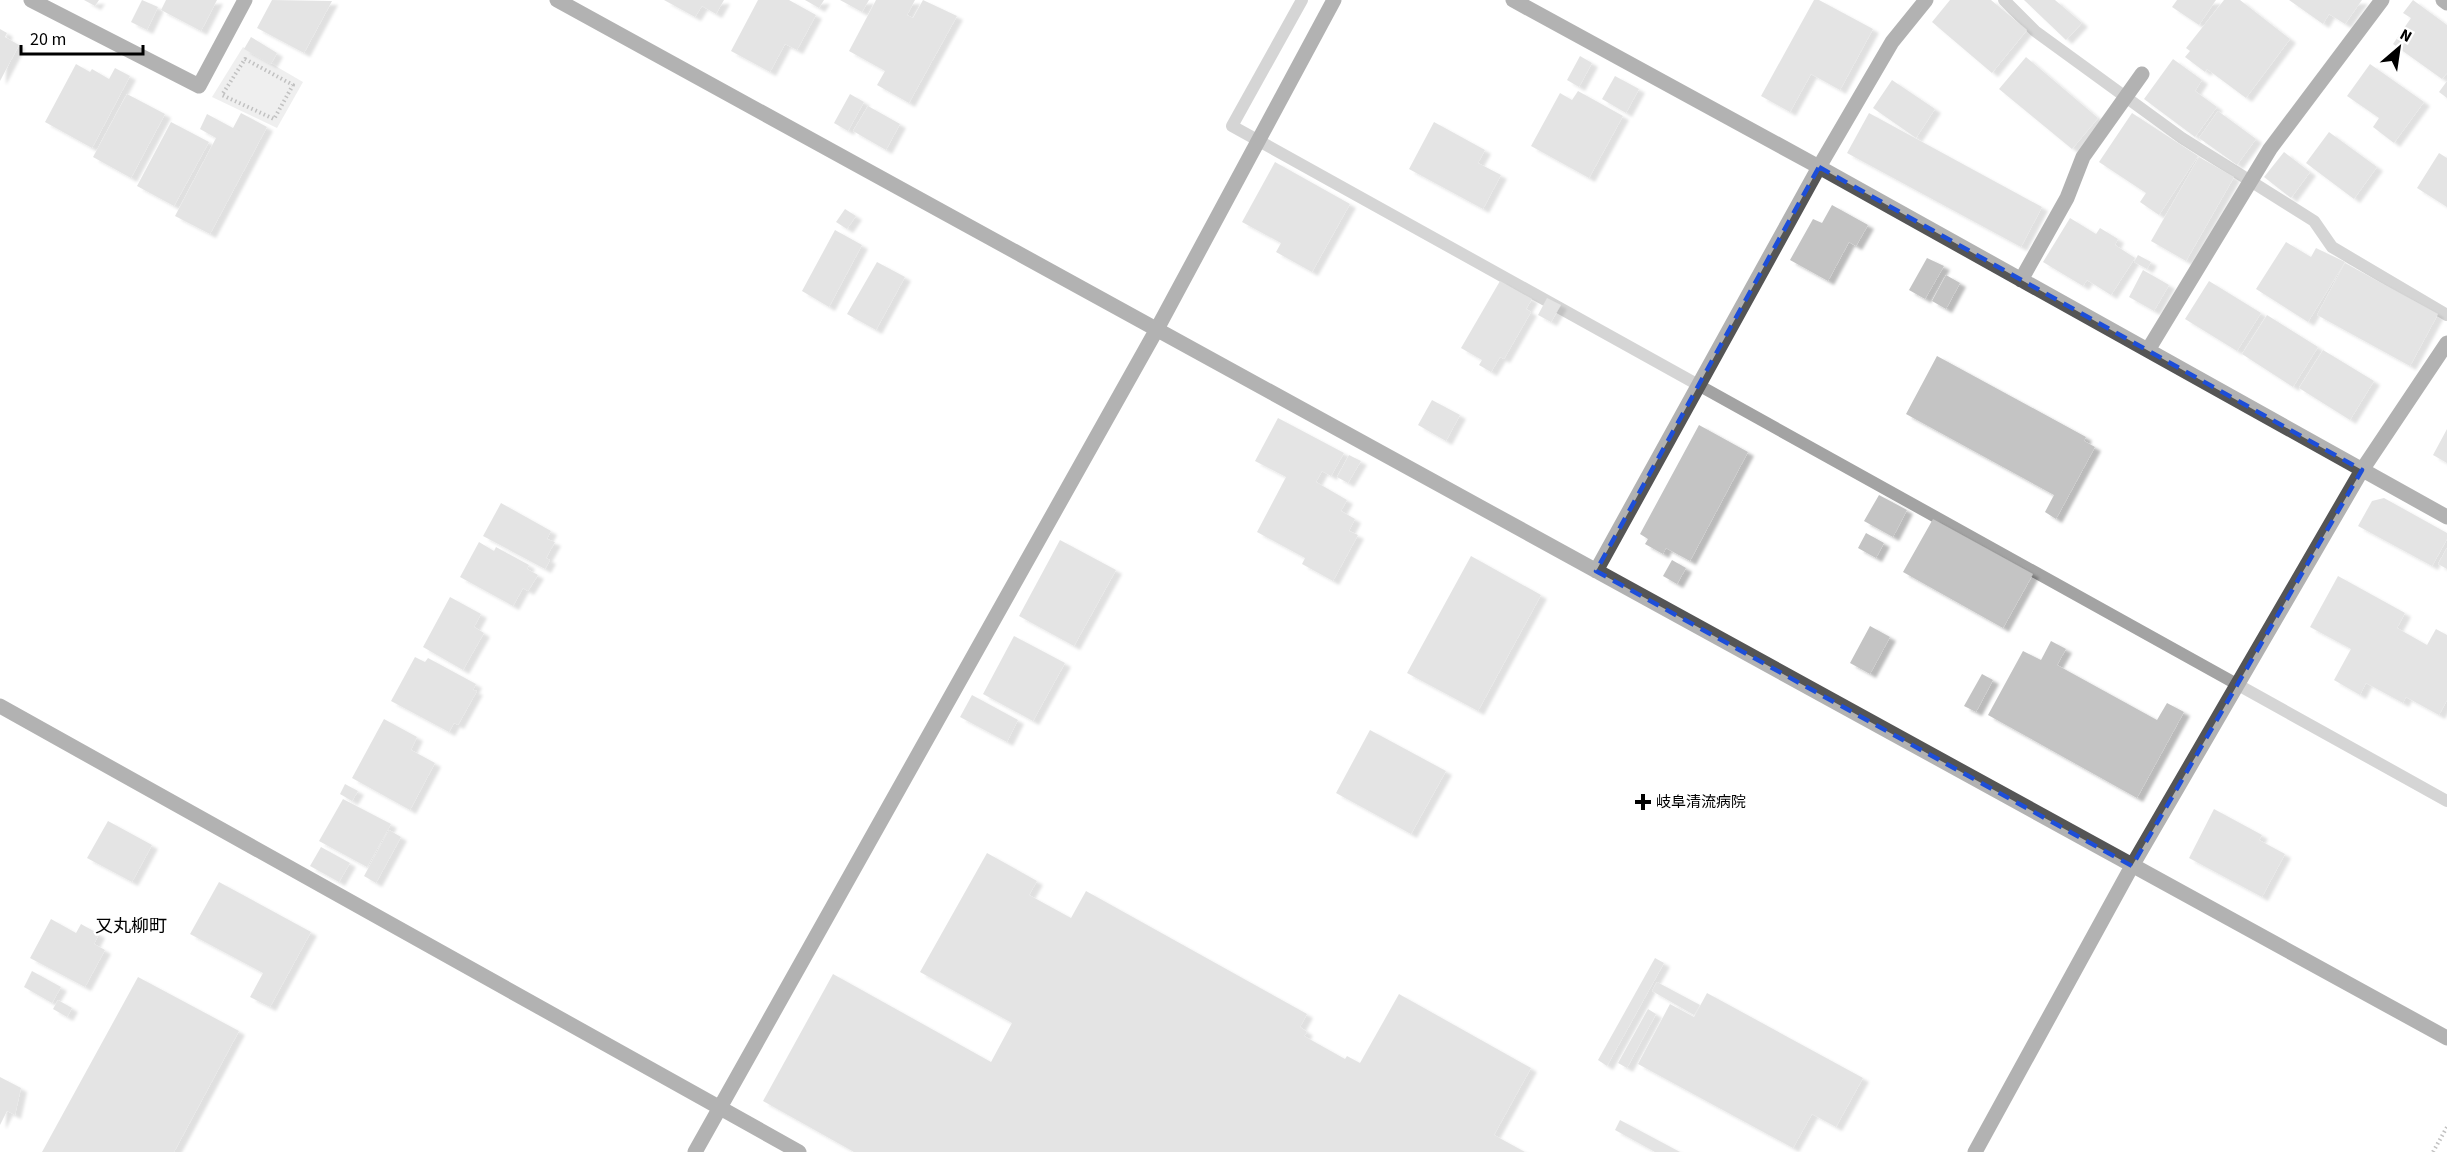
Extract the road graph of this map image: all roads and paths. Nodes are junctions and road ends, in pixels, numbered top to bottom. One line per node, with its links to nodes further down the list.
1 (31, 0): 2 (street)
2 (245, 0)
3 (557, 0): 14 (street)
4 (1334, 0): 14 (street)
5 (1513, 0): 12 (street)
6 (1926, 0): 12 (street)
7 (2382, 0): 16 (street)
8 (2443, 0): 9 (street)
9 (2447, 3)
10 (245, 59): 10 (path)
11 (2142, 74): 13 (street)
12 (1819, 167): 13 (street); 19 (street)
13 (2021, 280): 16 (street)
14 (1157, 329): 19 (street); 23 (street)
15 (2447, 343): 17 (street)
16 (2148, 350): 17 (street)
17 (2362, 470): 18 (street); 21 (street)
18 (2447, 517)
19 (1596, 571): 21 (street)
20 (0, 706): 23 (street)
21 (2132, 866): 22 (street); 27 (street)
22 (2447, 1038)
23 (719, 1107): 25 (street); 26 (street)
24 (2447, 1127): 28 (path)
25 (695, 1152)
26 (800, 1152)
27 (1975, 1152)
28 (2433, 1152)

